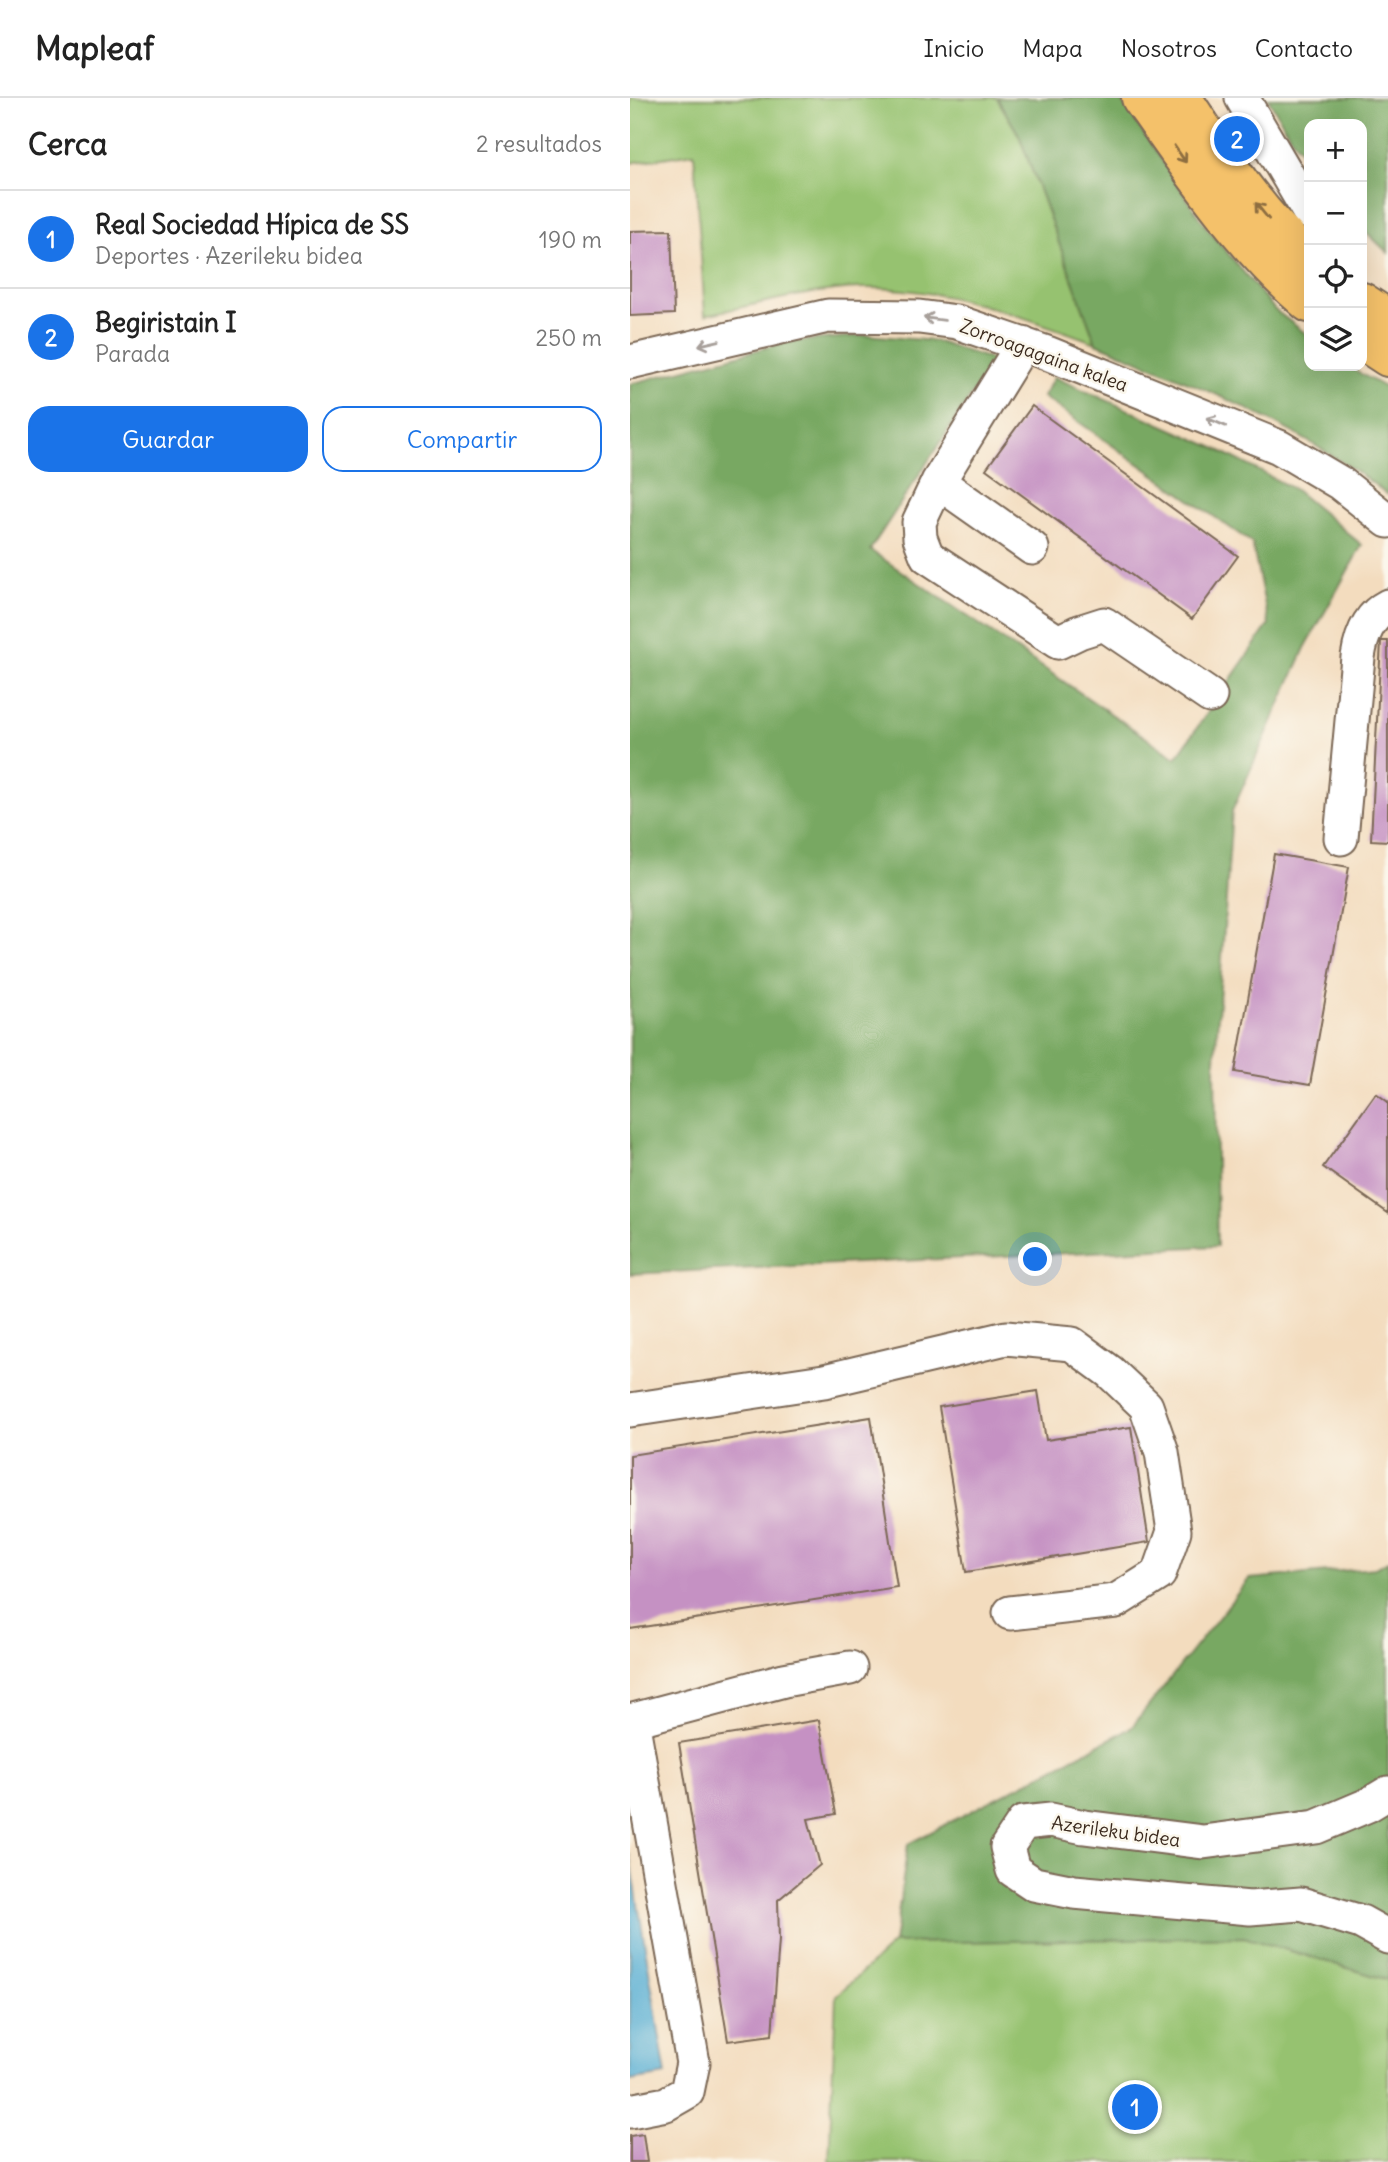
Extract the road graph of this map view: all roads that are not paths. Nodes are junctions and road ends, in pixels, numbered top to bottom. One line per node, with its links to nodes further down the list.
1 (1141, 98): 6 (main road, one-way to 6)
2 (1182, 98): 5 (main road, one-way to 2)
3 (1242, 98): 4 (street)
4 (1304, 203)
5 (1304, 255)
6 (1304, 299)
7 (1367, 305): 8 (main road)
8 (1388, 319)
9 (1367, 343): 11 (main road)
10 (1023, 344): 12 (street, Zorroagagaina kalea, one-way to 12); 13 (street); 14 (street, Zorroagagaina kalea, one-way to 10)
11 (1388, 357)
12 (630, 362)
13 (938, 482): 15 (street); 17 (street)
14 (1388, 521)
15 (1032, 548)
16 (1388, 606): 18 (street)
17 (1210, 696)
18 (1340, 838)
19 (630, 1410): 20 (street)
20 (1010, 1613)
21 (850, 1668): 22 (street)
22 (631, 1721): 25 (street)
23 (1388, 1793): 24 (street, Azerileku bidea)
24 (1388, 1937)
25 (630, 2111)

